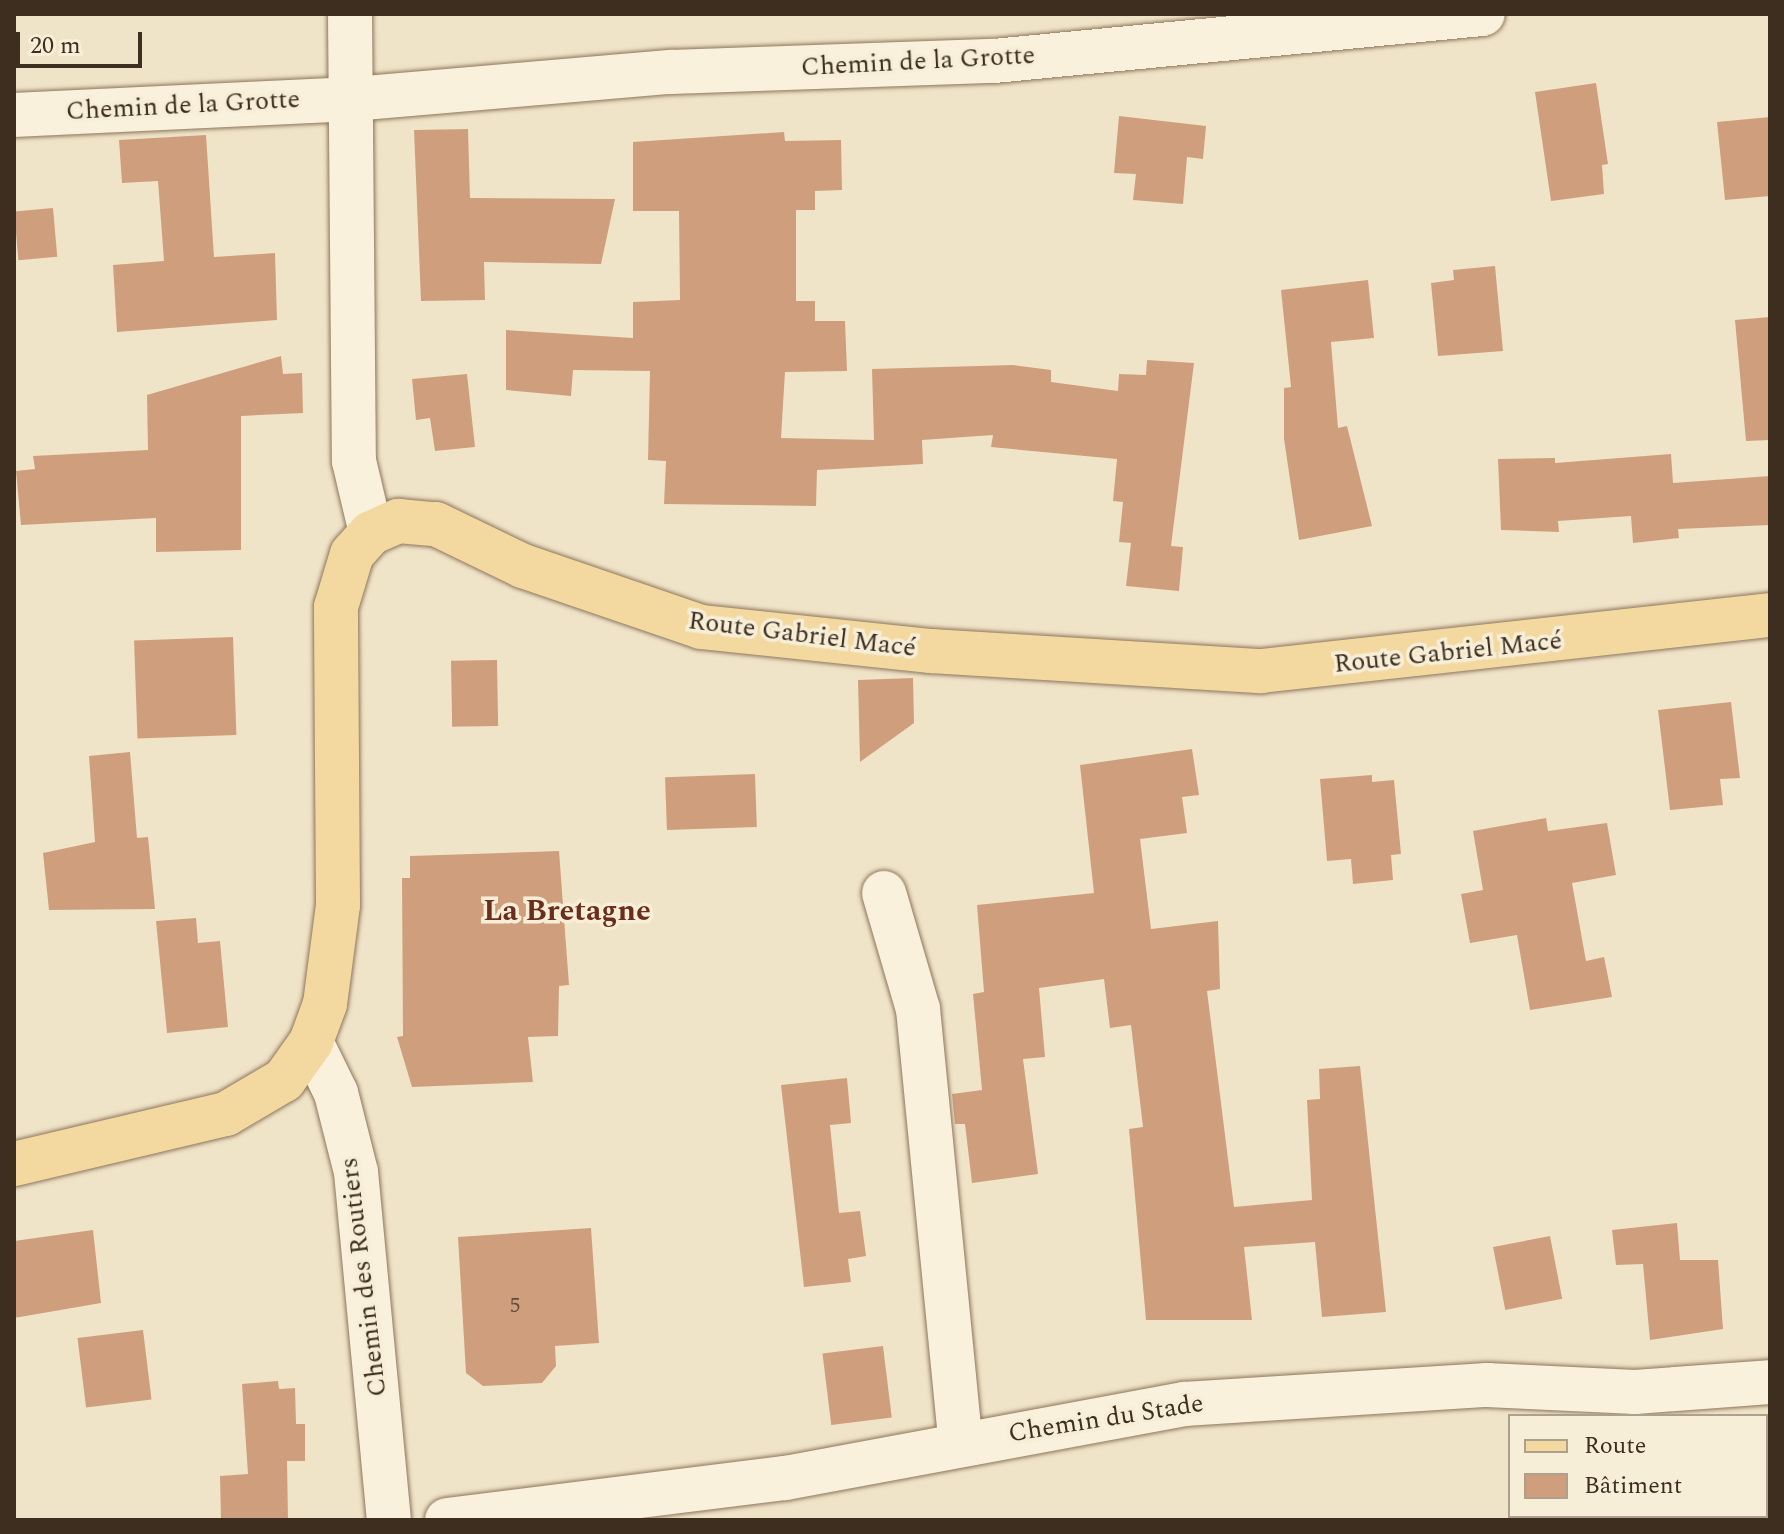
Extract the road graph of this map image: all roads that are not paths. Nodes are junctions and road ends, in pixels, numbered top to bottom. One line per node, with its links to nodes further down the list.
1 (350, 14): 3 (street)
2 (1483, 14): 3 (street, Chemin de la Grotte)
3 (353, 99): 4 (street, Chemin de la Grotte); 5 (street)
4 (14, 115)
5 (371, 533): 6 (main road, Route Gabriel Macé); 8 (main road)
6 (1770, 615)
7 (884, 893): 11 (street)
8 (311, 1042): 9 (main road); 12 (street, Chemin des Routiers)
9 (14, 1164)
10 (1770, 1382): 11 (street, Chemin du Stade)
11 (961, 1444): 13 (street, Chemin du Stade)
12 (389, 1520)
13 (447, 1520)

